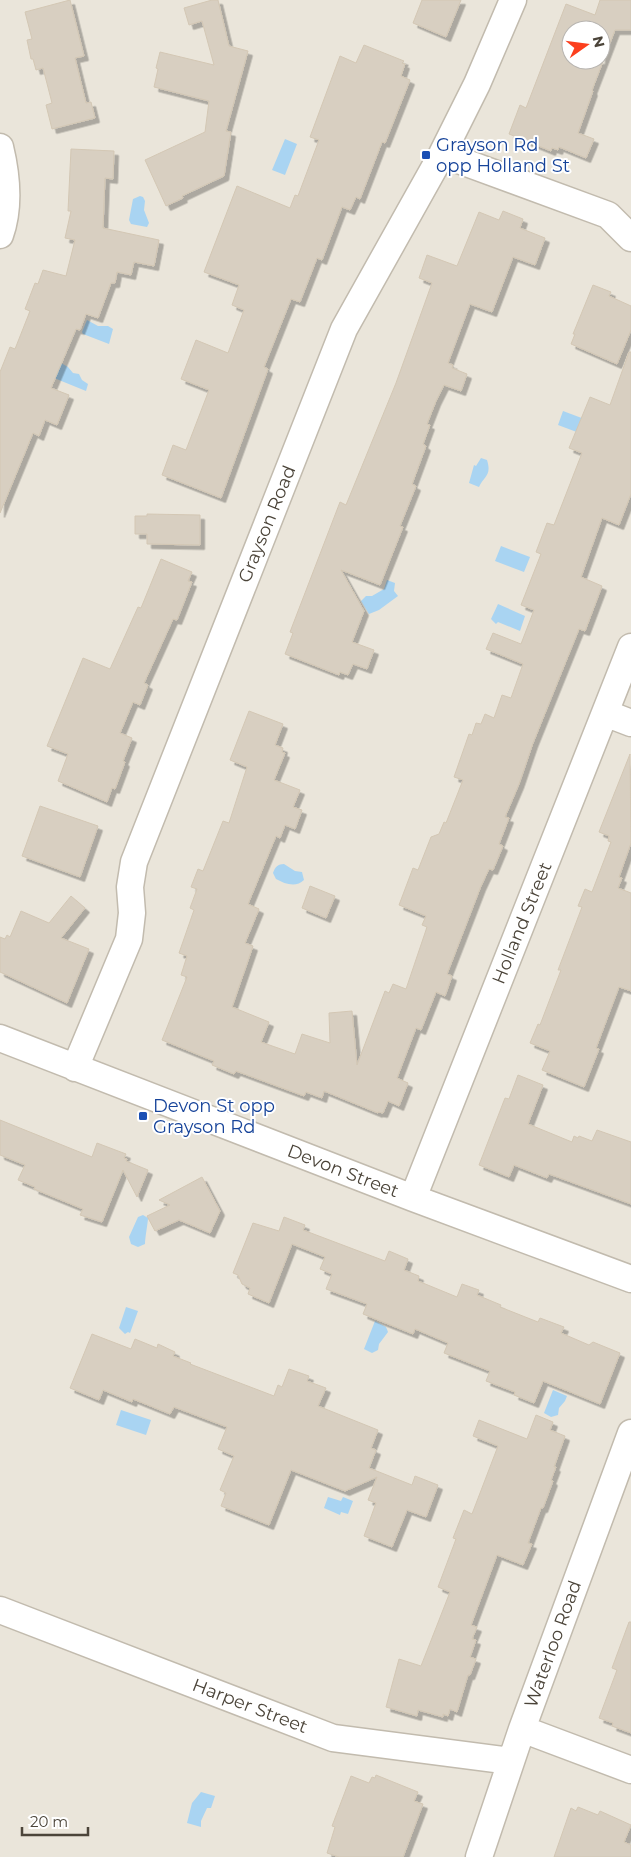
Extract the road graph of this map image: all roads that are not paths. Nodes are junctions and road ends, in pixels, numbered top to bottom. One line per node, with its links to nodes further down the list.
1 (513, 0): 3 (street, Grayson Road)
2 (0, 148): 4 (street)
3 (442, 154): 5 (street); 10 (street, Grayson Road)
4 (0, 235)
5 (631, 238)
6 (631, 648): 7 (street, Holland Street)
7 (605, 713): 8 (street); 11 (street, Holland Street)
8 (631, 722)
9 (0, 1038): 10 (street, Devon Street)
10 (75, 1068): 11 (street, Devon Street)
11 (413, 1198): 12 (street, Devon Street)
12 (631, 1279)
13 (631, 1433): 15 (street, Waterloo Road)
14 (0, 1610): 16 (street, Harper Street)
15 (522, 1729): 16 (street, Waterloo Road); 17 (street)
16 (511, 1761): 18 (street, Waterloo Road)
17 (631, 1770)
18 (479, 1857)

